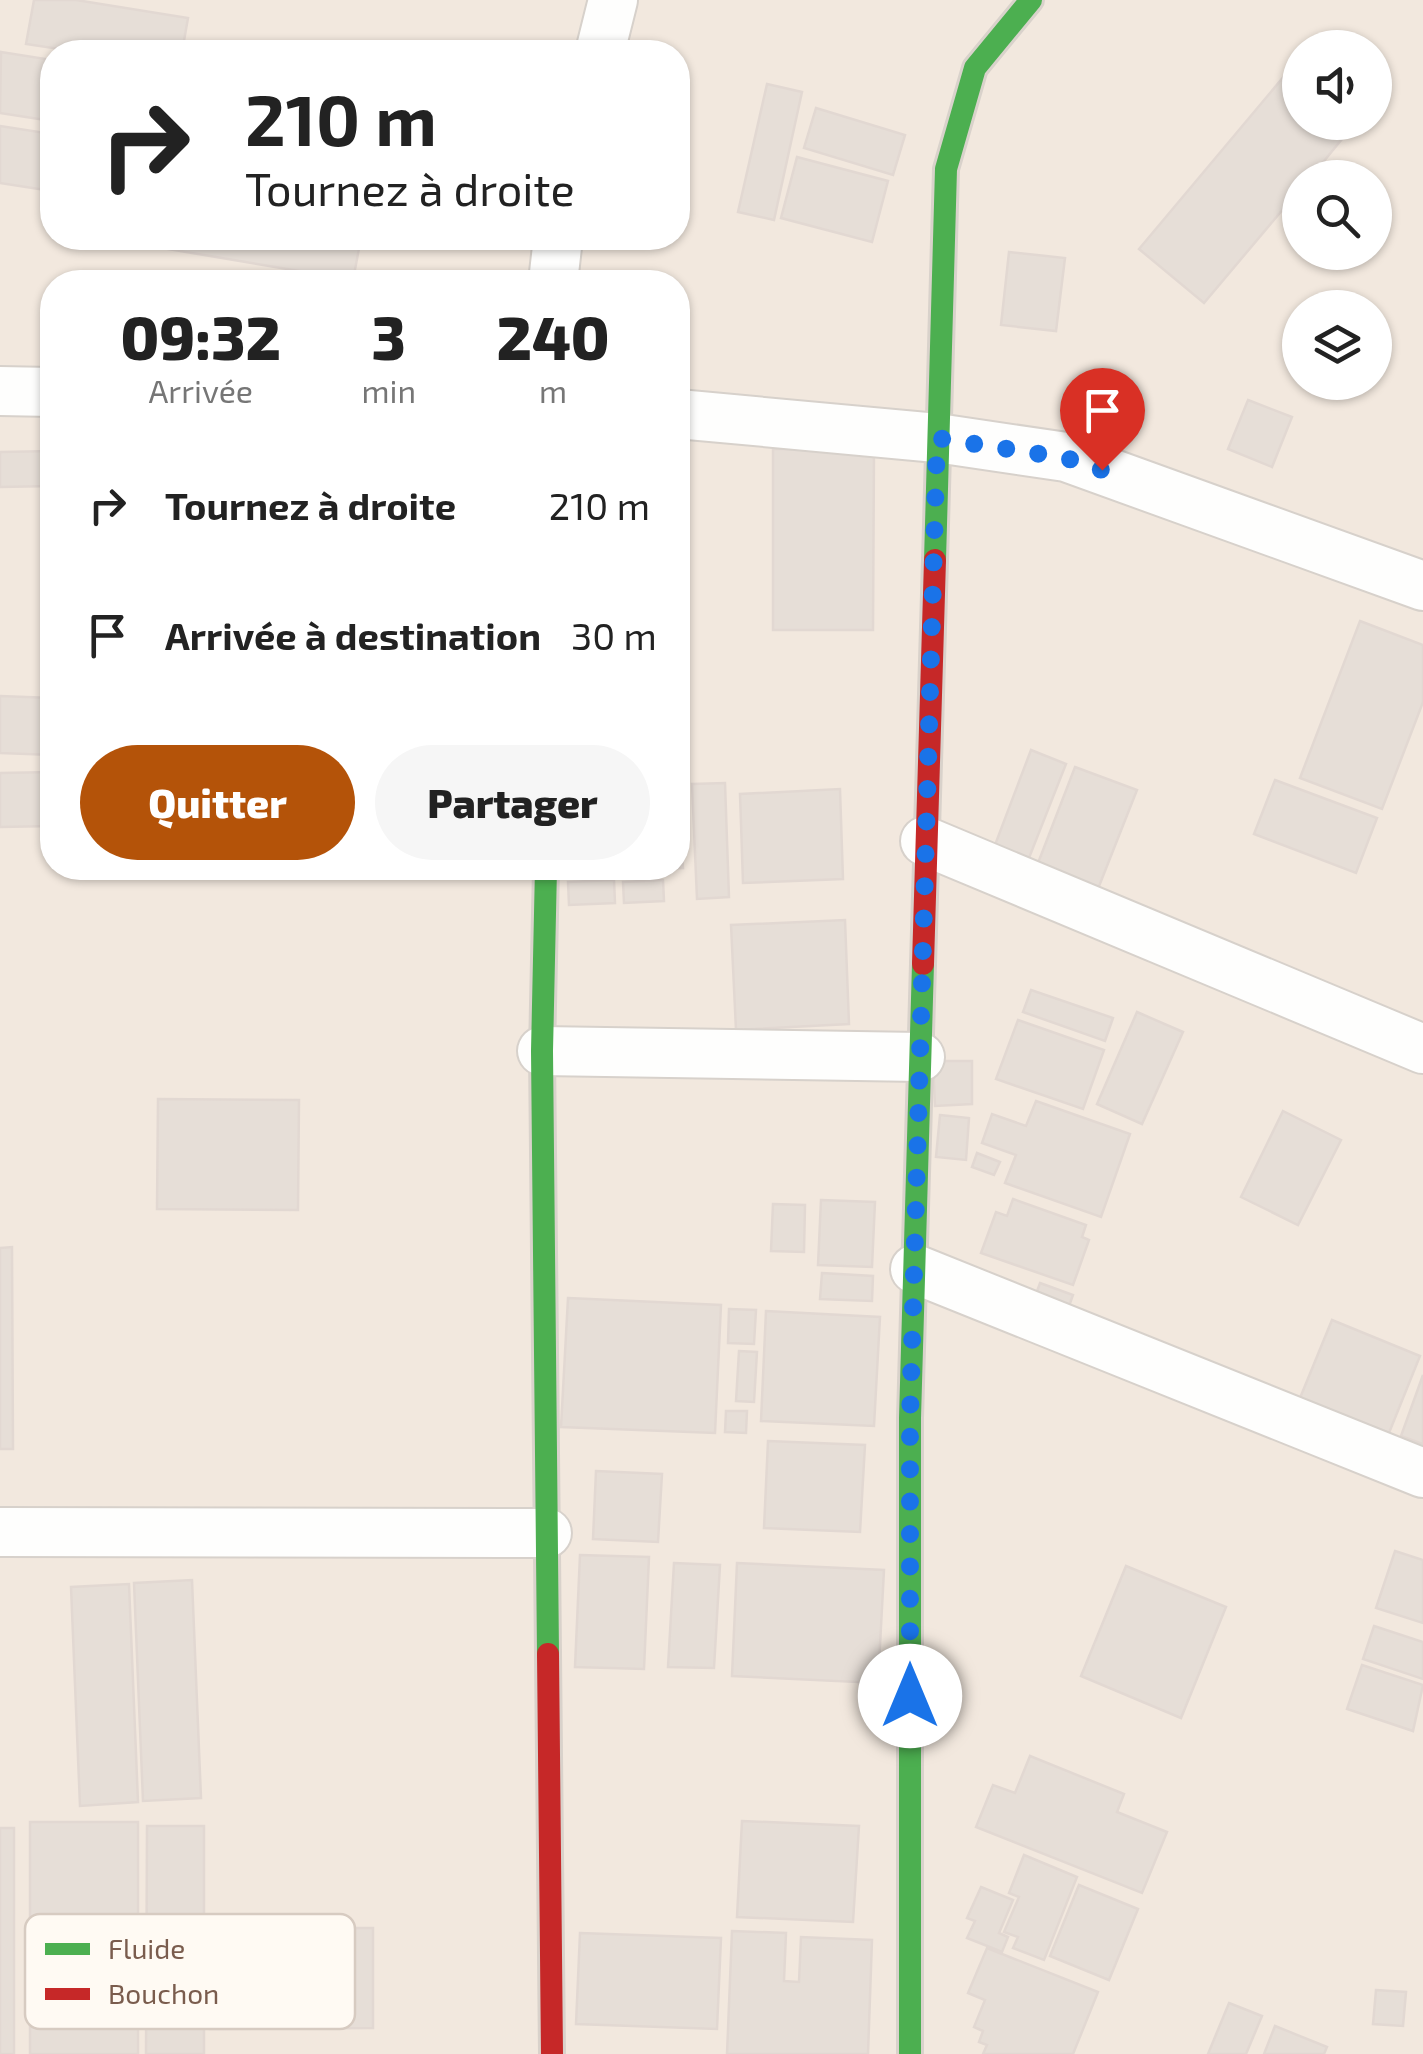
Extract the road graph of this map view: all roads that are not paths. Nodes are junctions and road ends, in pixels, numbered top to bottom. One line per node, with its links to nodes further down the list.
1 (613, 0): 3 (street)
2 (1031, 0): 7 (street)
3 (603, 40)
4 (0, 391): 5 (street)
5 (40, 392)
6 (690, 415): 7 (street)
7 (937, 438): 8 (street); 9 (street)
8 (1423, 586)
9 (926, 841): 11 (street); 13 (street)
10 (546, 880): 12 (street)
11 (1423, 1049)
12 (542, 1052): 13 (street); 17 (street)
13 (920, 1057): 14 (street)
14 (915, 1269): 15 (street); 19 (street)
15 (1423, 1473)
16 (0, 1532): 17 (street)
17 (547, 1533): 18 (street)
18 (552, 2054)
19 (910, 2054)

